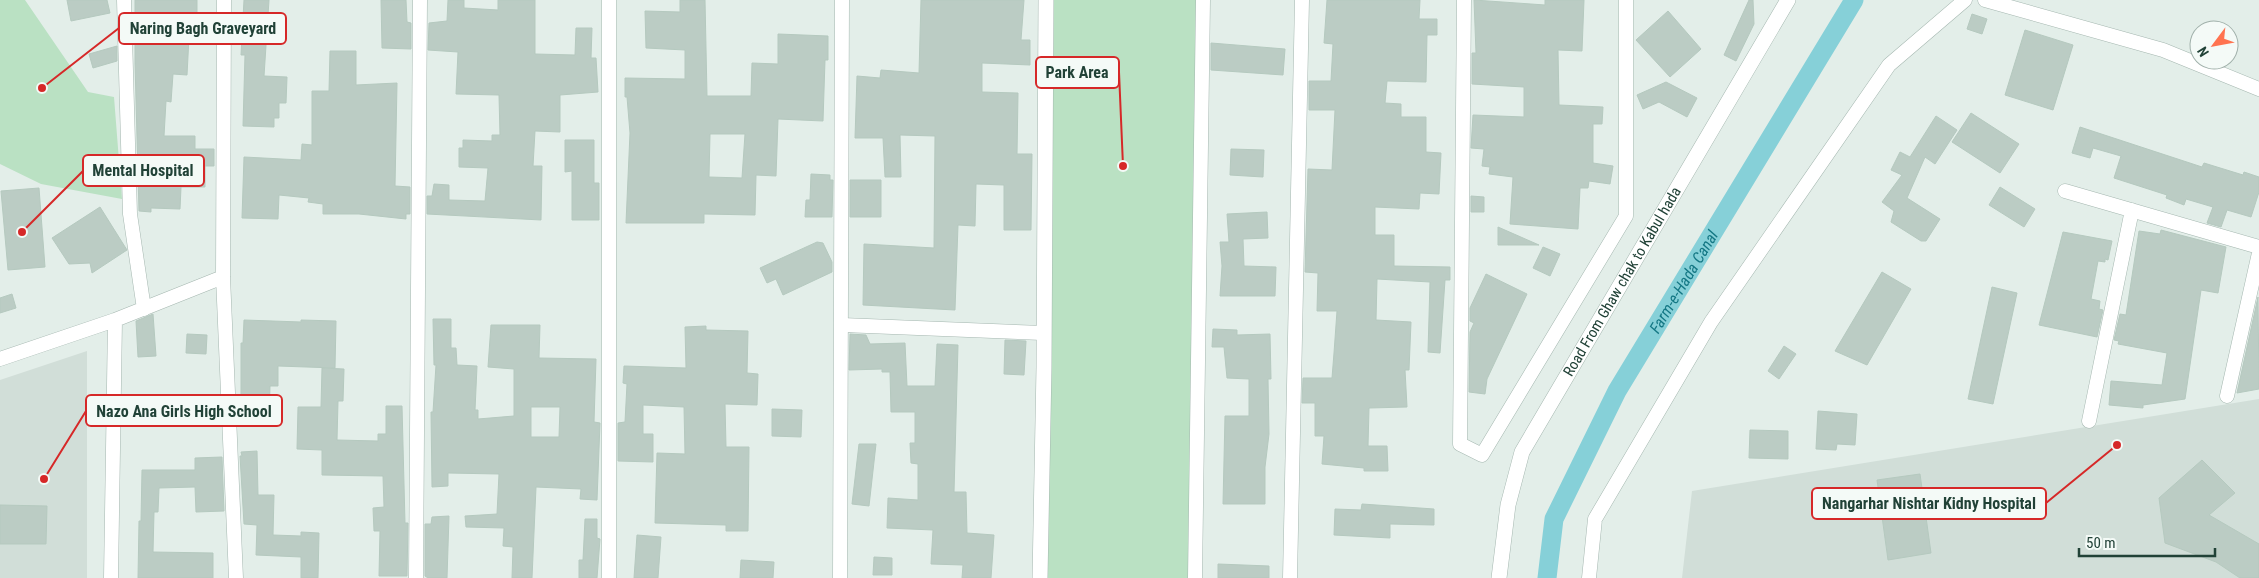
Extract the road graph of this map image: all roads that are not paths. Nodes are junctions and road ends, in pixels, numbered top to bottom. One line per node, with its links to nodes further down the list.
1 (124, 0): 20 (street)
2 (224, 0): 19 (street)
3 (420, 0): 29 (street)
4 (608, 0): 30 (street)
5 (842, 0): 22 (street)
6 (1046, 0): 23 (street)
7 (1203, 0): 33 (street)
8 (1302, 0): 34 (street)
9 (1464, 0): 10 (street)
10 (1626, 0)
11 (1788, 0): 35 (street, Road From Ghaw chak to Kabul hada)
12 (1966, 0): 36 (street)
13 (1985, 0): 14 (street)
14 (2259, 89)
15 (2065, 191): 16 (street)
16 (2132, 210): 17 (street); 26 (street)
17 (2259, 248)
18 (2259, 253): 25 (street)
19 (223, 277): 20 (street); 28 (street)
20 (144, 309): 21 (street)
21 (115, 320): 24 (street); 27 (street)
22 (842, 325): 23 (street); 31 (street)
23 (1043, 333): 32 (street)
24 (0, 359)
25 (2227, 396)
26 (2089, 421)
27 (111, 578)
28 (236, 578)
29 (416, 578)
30 (609, 578)
31 (840, 578)
32 (1040, 578)
33 (1195, 578)
34 (1290, 578)
35 (1499, 578)
36 (1590, 578)

